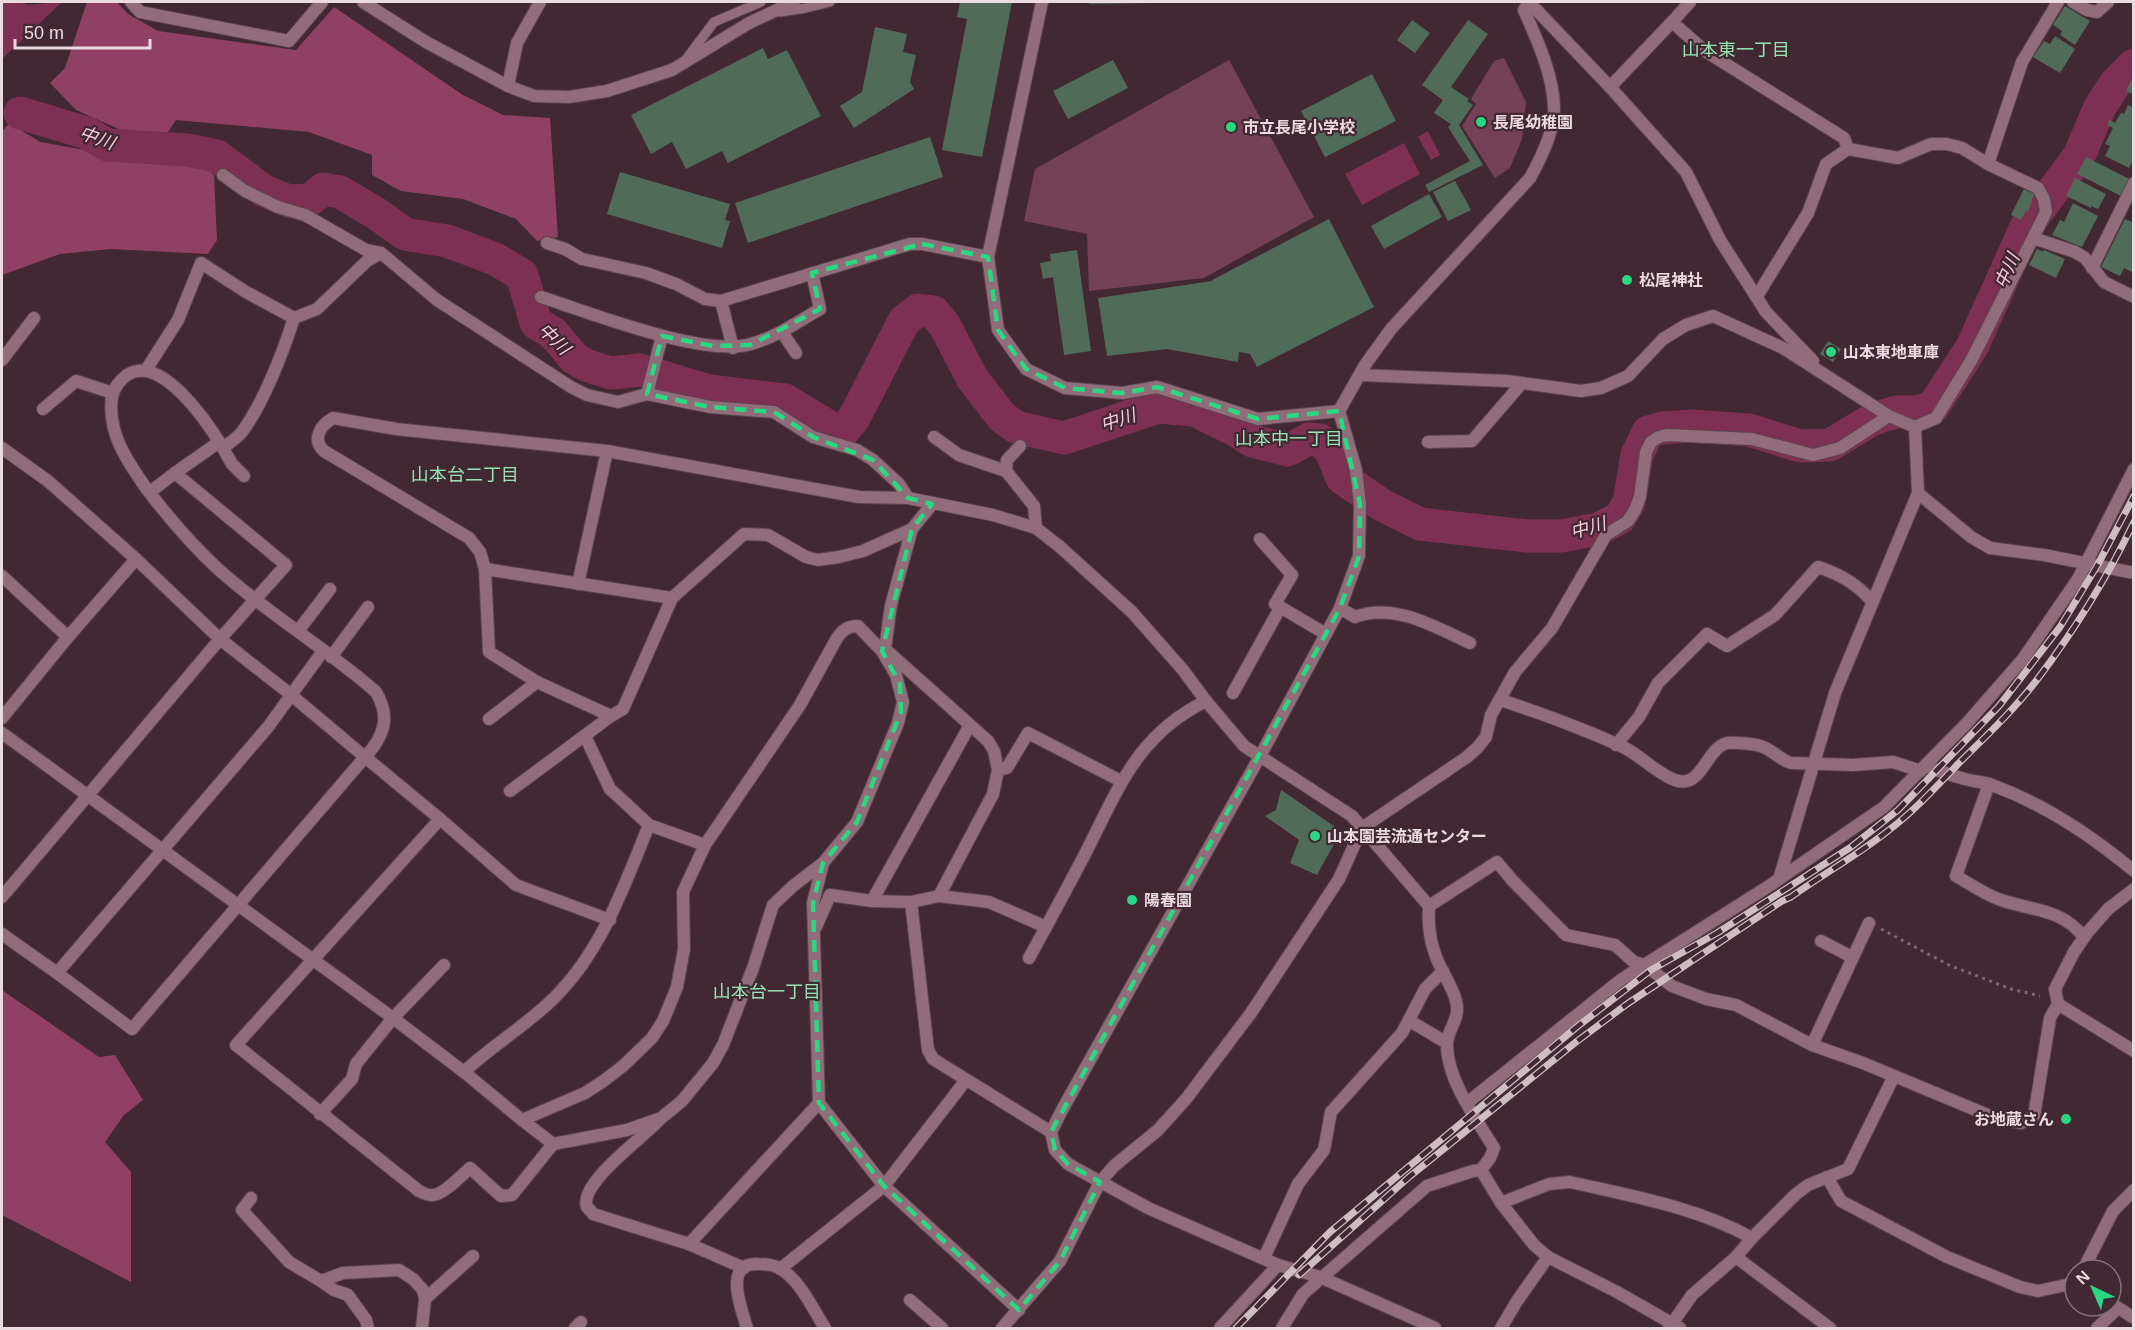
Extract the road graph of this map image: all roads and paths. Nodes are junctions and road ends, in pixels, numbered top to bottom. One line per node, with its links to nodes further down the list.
1 (131, 2): 2 (street)
2 (322, 2)
3 (363, 2): 17 (street)
4 (540, 2): 17 (street)
5 (761, 2): 16 (lane)
6 (794, 2): 14 (street)
7 (830, 2): 14 (lane)
8 (1042, 2): 26 (street)
9 (1529, 2): 18 (street); 41 (street)
10 (1690, 2): 15 (street)
11 (2073, 2): 12 (street)
12 (2108, 2)
13 (2054, 4): 20 (street)
14 (769, 13): 16 (street)
15 (1672, 22): 18 (street); 19 (street)
16 (684, 62): 17 (street)
17 (508, 86)
18 (1610, 87): 29 (street)
19 (1848, 149): 20 (street); 29 (street)
20 (1988, 164): 23 (street)
21 (223, 175): 25 (street)
22 (2133, 183): 27 (street)
23 (2033, 238): 27 (street); 49 (street)
24 (547, 243): 32 (street)
25 (381, 253): 34 (street); 45 (street)
26 (988, 257): 28 (street); 47 (street)
27 (2092, 268): 31 (street)
28 (812, 273): 32 (street); 35 (street)
29 (1757, 296): 42 (street)
30 (542, 297): 36 (street)
31 (2133, 297)
32 (722, 301): 37 (street)
33 (34, 318): 39 (street)
34 (294, 318): 40 (street); 52 (street)
35 (782, 332): 37 (street); 38 (street)
36 (663, 336): 37 (street); 45 (street)
37 (733, 348)
38 (796, 353)
39 (2, 360)
40 (146, 370): 44 (street); 52 (street)
41 (1360, 375): 43 (street); 47 (street)
42 (1826, 375): 43 (street); 48 (street)
43 (1522, 383): 51 (street)
44 (113, 393): 46 (street); 60 (street)
45 (647, 393): 62 (street)
46 (43, 410)
47 (1339, 411): 79 (street)
48 (1889, 416): 49 (street); 90 (street)
49 (1915, 427): 61 (street)
50 (934, 437): 57 (street)
51 (1428, 442)
52 (221, 445): 58 (street); 59 (street)
53 (1020, 447): 57 (street)
54 (2, 448): 67 (street)
55 (607, 451): 62 (street); 69 (street); 72 (street)
56 (2133, 469): 68 (street)
57 (1006, 471): 64 (street)
58 (175, 473): 60 (street); 75 (street)
59 (244, 476)
60 (150, 492): 75 (street)
61 (1918, 493): 68 (street); 76 (street)
62 (908, 498): 63 (street)
63 (933, 503): 64 (street); 65 (street)
64 (1036, 528): 91 (street)
65 (912, 529): 74 (street); 85 (street)
66 (1260, 539): 78 (street)
67 (136, 559): 82 (street); 83 (street)
68 (2085, 564): 70 (street); 102 (street)
69 (485, 569): 72 (street); 87 (street)
70 (2133, 573)
71 (2, 576): 82 (street)
72 (578, 584): 74 (street)
73 (330, 589): 80 (street)
74 (672, 598): 92 (street)
75 (256, 600): 80 (street); 83 (street)
76 (1872, 602): 98 (street); 101 (street)
77 (368, 607): 86 (street)
78 (1280, 608): 81 (street); 88 (street)
79 (1340, 608): 81 (street); 84 (street)
80 (298, 631): 86 (street)
81 (1326, 634): 100 (street)
82 (68, 637): 93 (street)
83 (220, 639): 89 (street); 107 (street)
84 (1470, 643)
85 (884, 650): 95 (street); 111 (street); 113 (street)
86 (327, 654): 89 (street); 99 (street)
87 (537, 682): 92 (street); 94 (street)
88 (1233, 693)
89 (290, 694): 99 (street); 112 (street)
90 (1501, 700): 98 (street); 110 (street)
91 (1206, 701): 100 (street); 104 (street)
92 (611, 716): 97 (street)
93 (2, 718)
94 (489, 719)
95 (970, 725): 103 (street); 119 (street)
96 (2, 733): 107 (street)
97 (585, 736): 106 (street); 109 (street)
98 (1616, 745): 101 (street)
99 (366, 757): 108 (street); 121 (street)
100 (1259, 758): 110 (street); 151 (street)
101 (1813, 763): 102 (street); 115 (street)
102 (1923, 768): 105 (street); 115 (street)
103 (998, 770): 104 (street); 117 (street)
104 (1121, 781): 125 (street)
105 (1989, 784): 114 (street); 128 (street)
106 (510, 791)
107 (88, 796): 112 (street); 118 (street)
108 (440, 819): 123 (street); 132 (street)
109 (649, 825): 111 (street); 123 (street)
110 (1362, 828): 122 (street); 155 (street)
111 (705, 845): 150 (street)
112 (163, 850): 121 (street); 136 (street)
113 (823, 863): 126 (street); 149 (street)
114 (2133, 871)
115 (1779, 879): 133 (street)
116 (2133, 889): 128 (street)
117 (939, 896): 120 (street); 125 (street)
118 (2, 897)
119 (872, 901): 120 (street); 126 (street)
120 (911, 902): 145 (street)
121 (238, 905): 132 (street); 136 (street)
122 (1429, 906): 133 (street); 135 (street)
123 (610, 920): 143 (street)
124 (1869, 922): 130 (street); 137 (path)
125 (1046, 927): 131 (street)
126 (814, 931): 146 (street)
127 (2, 934): 136 (street)
128 (2084, 937): 137 (street)
129 (1821, 941): 130 (street)
130 (1852, 957): 141 (street)
131 (1029, 958)
132 (314, 961): 138 (street); 148 (street)
133 (1645, 964): 141 (street); 147 (street)
134 (444, 965): 138 (street)
135 (1443, 971): 139 (street); 140 (street)
136 (57, 973)
137 (2058, 1004): 142 (street); 144 (street)
138 (393, 1018): 143 (street); 148 (street)
139 (1410, 1021): 140 (street); 165 (street)
140 (1447, 1043): 147 (street)
141 (1812, 1045): 144 (street)
142 (2133, 1051)
143 (464, 1072): 150 (street)
144 (1894, 1076): 154 (street)
145 (966, 1080): 151 (street); 156 (street)
146 (819, 1103): 156 (street); 161 (street)
147 (1467, 1103): 153 (street)
148 (321, 1114): 152 (street)
149 (661, 1118): 152 (street); 161 (street)
150 (522, 1120): 152 (street)
151 (1051, 1132): 155 (street)
152 (553, 1144)
153 (1481, 1170): 159 (street); 170 (street)
154 (1827, 1177): 160 (street); 172 (street)
155 (1100, 1182): 165 (street); 175 (street)
156 (884, 1186): 169 (street); 175 (street)
157 (2133, 1190): 166 (street)
158 (251, 1198): 171 (street)
159 (1501, 1203): 160 (street); 163 (street)
160 (1752, 1238): 164 (street)
161 (688, 1244): 168 (street)
162 (473, 1256): 173 (street)
163 (1548, 1257): 177 (street); 187 (street)
164 (1736, 1257): 176 (street); 177 (street)
165 (1264, 1258): 167 (street)
166 (2089, 1258)
167 (1278, 1264): 170 (street); 184 (street)
168 (744, 1268): 169 (street); 180 (street)
169 (780, 1269): 181 (street)
170 (1320, 1277): 185 (street); 186 (street)
171 (321, 1281): 173 (street); 178 (street)
172 (2063, 1286)
173 (425, 1299): 179 (street)
174 (910, 1300): 182 (street)
175 (1019, 1310): 183 (street)
176 (1822, 1326)
177 (1674, 1327)
178 (368, 1329)
179 (422, 1329)
180 (747, 1329)
181 (825, 1329)
182 (942, 1329)
183 (1002, 1329)
184 (1220, 1329)
185 (1282, 1329)
186 (1435, 1329)
187 (1501, 1329)

